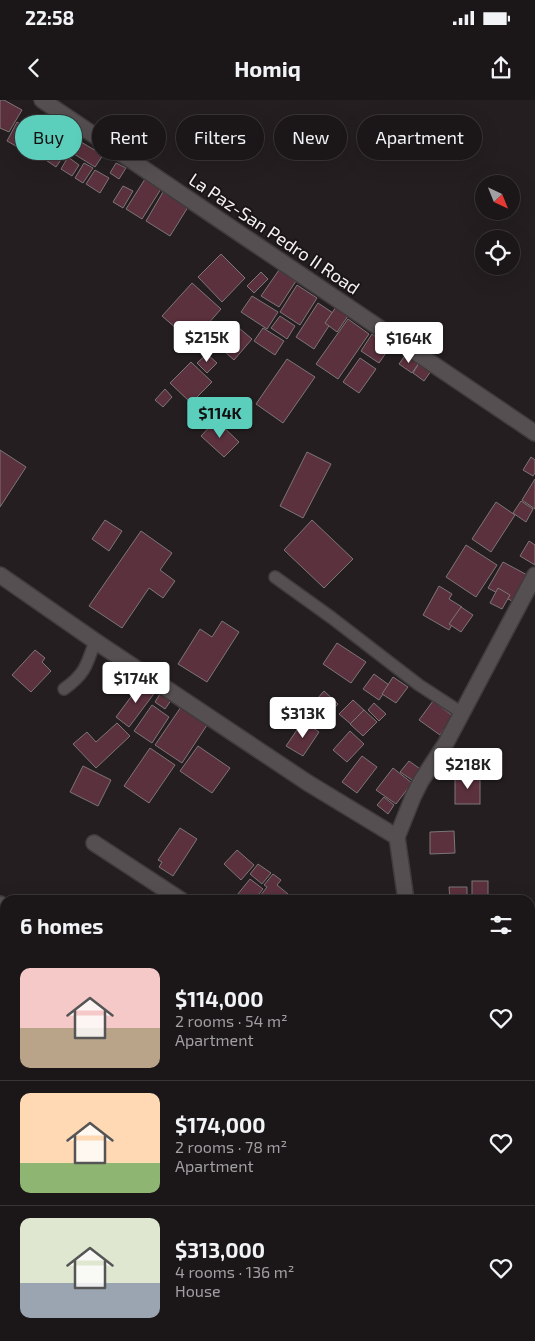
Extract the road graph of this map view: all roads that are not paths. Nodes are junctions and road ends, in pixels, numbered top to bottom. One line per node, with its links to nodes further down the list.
1 (42, 100): 2 (street, La Paz-San Pedro II Road)
2 (535, 433)
3 (0, 575): 6 (street)
4 (535, 575): 8 (street)
5 (275, 577): 8 (lane)
6 (95, 641): 7 (lane); 9 (street)
7 (64, 689)
8 (462, 713): 9 (street)
9 (397, 837): 12 (street)
10 (94, 843): 11 (street)
11 (173, 895)
12 (405, 895)

